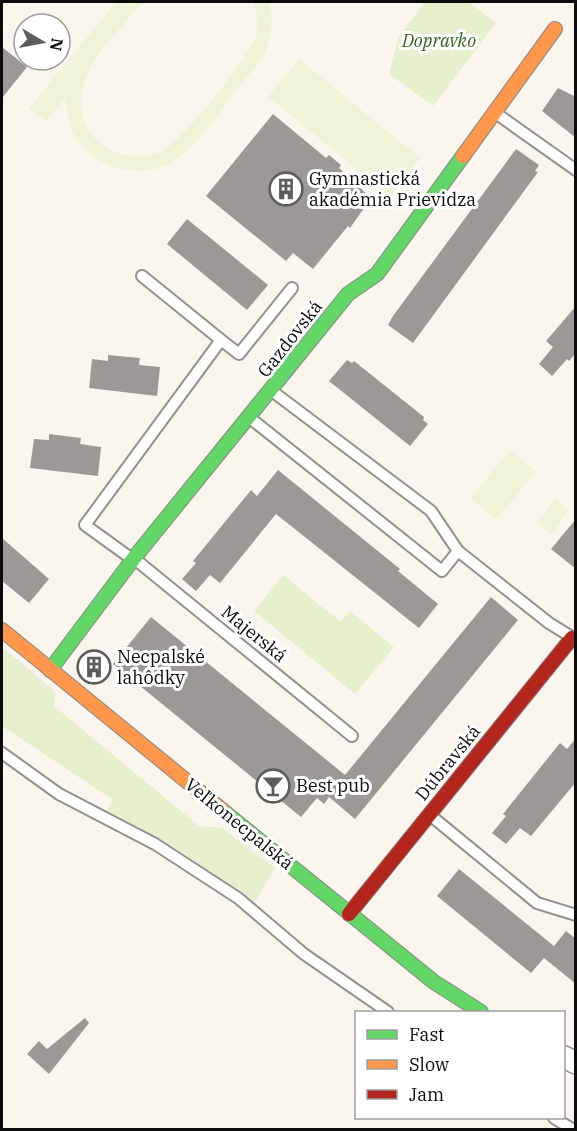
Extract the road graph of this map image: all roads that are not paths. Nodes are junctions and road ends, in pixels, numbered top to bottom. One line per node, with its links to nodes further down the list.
1 (555, 28): 2 (street, Gazdovská)
2 (494, 112): 3 (lane); 7 (street, Gazdovská)
3 (576, 170)
4 (142, 276): 6 (lane)
5 (292, 288): 6 (lane)
6 (221, 340): 10 (lane, Majerská)
7 (272, 390): 8 (street, Gazdovská); 9 (lane)
8 (250, 418): 9 (lane); 10 (street, Gazdovská)
9 (458, 551): 12 (lane)
10 (134, 559): 13 (street, Gazdovská); 14 (lane, Majerská)
11 (2, 630): 13 (street, Veľkonecpalská)
12 (574, 639): 16 (street, Dúbravská)
13 (50, 670): 17 (street, Veľkonecpalská)
14 (352, 736)
15 (2, 753): 19 (lane)
16 (429, 815): 17 (street, Dúbravská); 18 (lane)
17 (349, 914): 20 (street, Veľkonecpalská)
18 (576, 915)
19 (387, 1011)
20 (479, 1011)
21 (556, 1119): 22 (lane)
22 (574, 1130)

